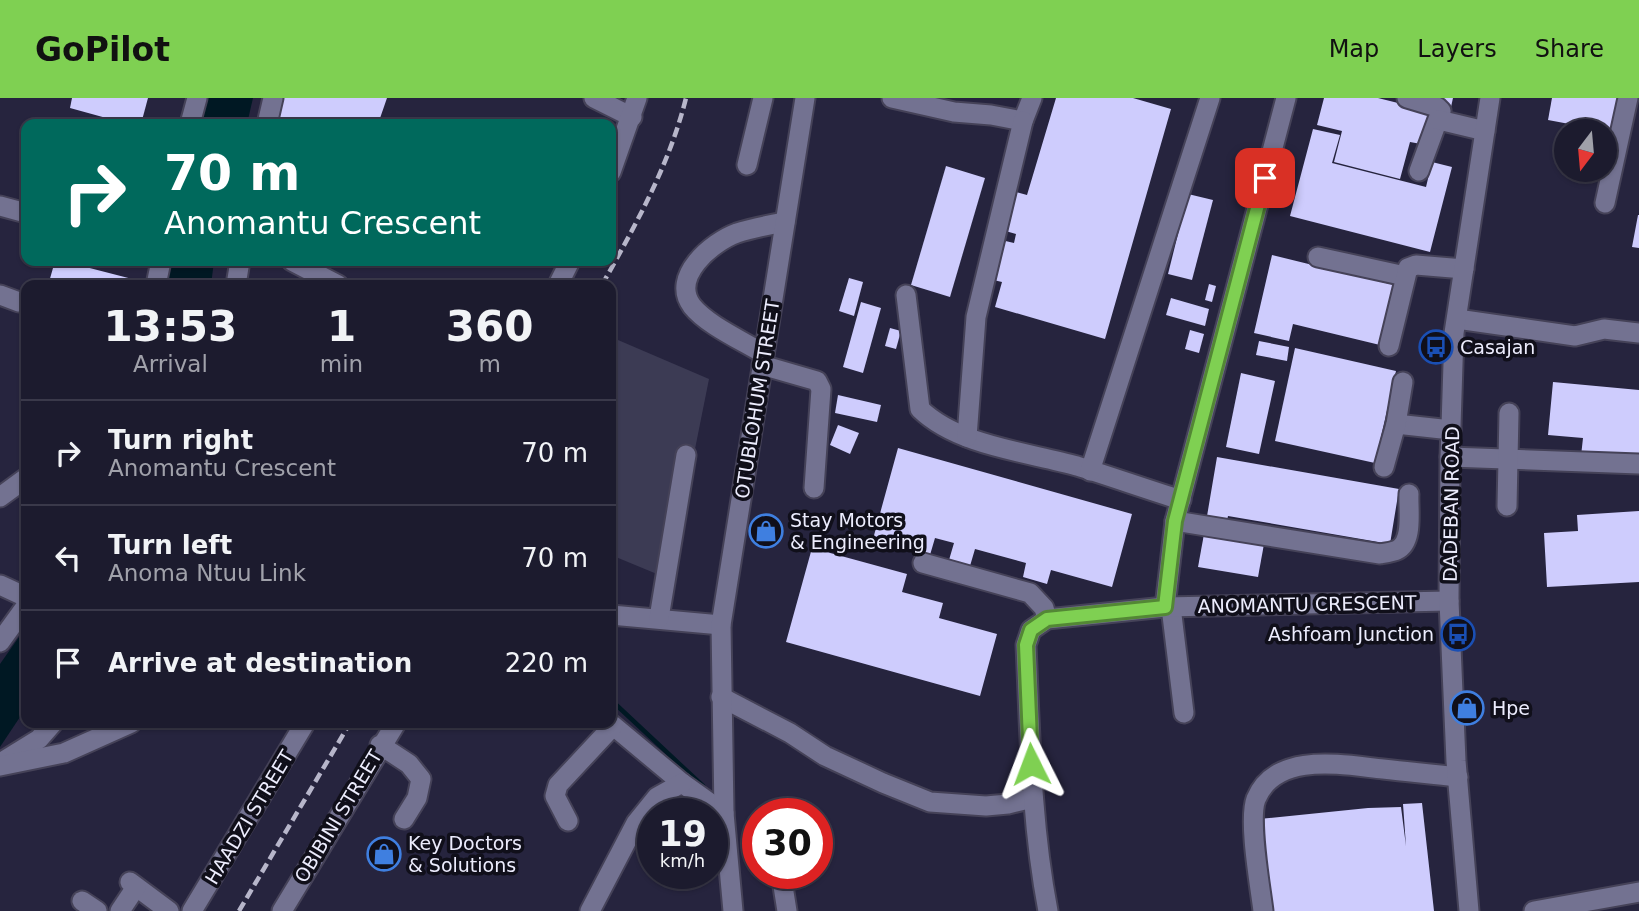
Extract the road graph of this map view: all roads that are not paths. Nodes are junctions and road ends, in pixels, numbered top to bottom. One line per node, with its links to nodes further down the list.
1 (197, 98): 14 (street)
2 (274, 98): 15 (street)
3 (594, 98): 13 (street)
4 (763, 98): 20 (street)
5 (805, 98): 25 (street, OTUBLOHUM STREET)
6 (892, 98): 17 (street)
7 (1031, 98): 17 (street)
8 (1211, 98): 48 (street)
9 (1286, 98): 53 (street)
10 (1407, 98): 16 (street)
11 (1490, 98): 18 (street, DADEBAN ROAD)
12 (1628, 98): 22 (street)
13 (634, 107): 19 (street)
14 (191, 119)
15 (268, 119)
16 (1439, 120): 18 (street); 21 (street)
17 (1023, 121): 42 (street)
18 (1485, 131): 28 (street, DADEBAN ROAD)
19 (616, 158)
20 (747, 165)
21 (1419, 171)
22 (1605, 203)
23 (0, 206): 24 (street)
24 (21, 212)
25 (785, 222): 37 (street, OTUBLOHUM STREET); 37 (street)
26 (1318, 257): 29 (street)
27 (302, 266): 30 (street)
28 (1464, 269): 29 (street); 34 (street, DADEBAN ROAD)
29 (1405, 276): 36 (street)
30 (328, 280)
31 (0, 295): 33 (street)
32 (906, 295): 42 (street)
33 (19, 302)
34 (1457, 319): 35 (street); 41 (street, DADEBAN ROAD)
35 (1639, 333)
36 (1389, 346)
37 (763, 360): 50 (street); 65 (street, OTUBLOHUM STREET)
38 (1403, 382): 40 (street)
39 (1510, 413): 45 (street)
40 (1395, 424): 41 (street); 47 (street)
41 (1451, 430): 44 (street, DADEBAN ROAD)
42 (967, 437): 48 (street)
43 (686, 455): 63 (street)
44 (1450, 457): 45 (street); 59 (street, DADEBAN ROAD)
45 (1508, 461): 46 (street); 54 (street)
46 (1639, 464)
47 (1384, 467)
48 (1090, 471): 53 (street)
49 (21, 482): 52 (street)
50 (814, 488)
51 (1409, 494): 55 (street)
52 (0, 497)
53 (1181, 500): 55 (street)
54 (1507, 506)
55 (1175, 521): 60 (street)
56 (923, 563): 64 (street)
57 (0, 585): 58 (street)
58 (21, 595)
59 (1449, 601): 60 (street, ANOMANTU CRESCENT); 77 (street, DADEBAN ROAD)
60 (1168, 607): 64 (street, ANOMANTU CRESCENT); 68 (street)
61 (21, 613): 66 (street)
62 (616, 615): 63 (street)
63 (659, 618): 65 (street)
64 (1047, 619): 81 (street)
65 (721, 625): 67 (street, OTUBLOHUM STREET)
66 (0, 642)
67 (721, 697): 80 (street, OTUBLOHUM STREET); 81 (street)
68 (1184, 713)
69 (49, 728): 76 (street)
70 (120, 728): 76 (street)
71 (302, 728): 89 (street, HAADZI STREET)
72 (393, 728): 75 (street, OBIBINI STREET)
73 (608, 728): 83 (street)
74 (616, 728): 78 (street)
75 (380, 746): 82 (street); 90 (street, OBIBINI STREET)
76 (0, 765)
77 (1458, 777): 95 (street); 96 (street, DADEBAN ROAD)
78 (682, 783): 79 (street); 91 (street)
79 (703, 798)
80 (724, 798)
81 (1033, 798): 94 (street)
82 (404, 819)
83 (568, 821)
84 (728, 857): 92 (street, OTUBLOHUM STREET)
85 (784, 889): 93 (street)
86 (1639, 892): 97 (street)
87 (120, 911): 88 (street)
88 (169, 911)
89 (192, 911)
90 (282, 911)
91 (590, 911)
92 (733, 911)
93 (788, 911)
94 (1048, 911)
95 (1263, 911)
96 (1469, 911)
97 (1534, 911)

